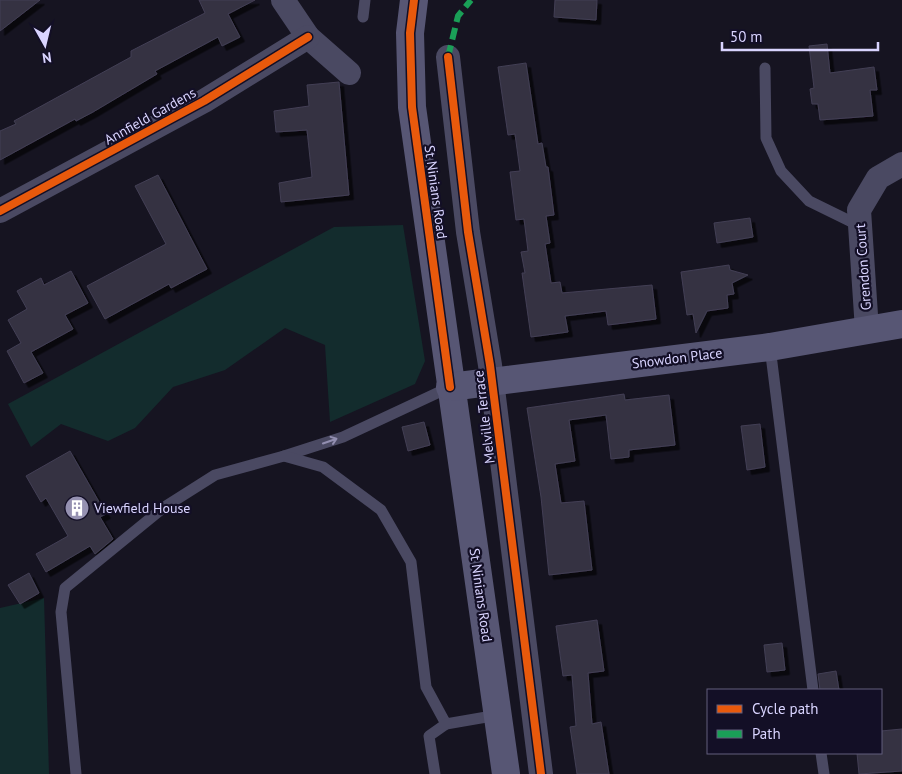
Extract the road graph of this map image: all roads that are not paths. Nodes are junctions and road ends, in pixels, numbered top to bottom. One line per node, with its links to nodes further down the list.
1 (283, 0): 5 (street)
2 (365, 0): 4 (lane)
3 (414, 0): 16 (main road, St Ninians Road)
4 (363, 17)
5 (308, 37): 8 (street); 10 (street, Annfield Gardens)
6 (448, 57): 15 (street, Melville Terrace)
7 (765, 68): 11 (lane)
8 (349, 73)
9 (902, 164): 11 (street, Grendon Court)
10 (0, 211)
11 (860, 226): 13 (street, Grendon Court)
12 (902, 324): 13 (main road, Snowdon Place)
13 (867, 330): 14 (main road, Snowdon Place)
14 (770, 347): 15 (main road, Snowdon Place); 18 (lane)
15 (491, 381): 16 (main road, Snowdon Place); 25 (street, Melville Terrace)
16 (450, 387): 17 (lane, one-way to 16); 19 (main road, St Ninians Road)
17 (284, 456): 20 (lane); 22 (lane)
18 (813, 689)
19 (498, 715): 20 (lane); 24 (main road, St Ninians Road)
20 (446, 724): 23 (lane)
21 (821, 754): 26 (lane)
22 (76, 774)
23 (434, 774)
24 (506, 774)
25 (541, 774)
26 (824, 774)

